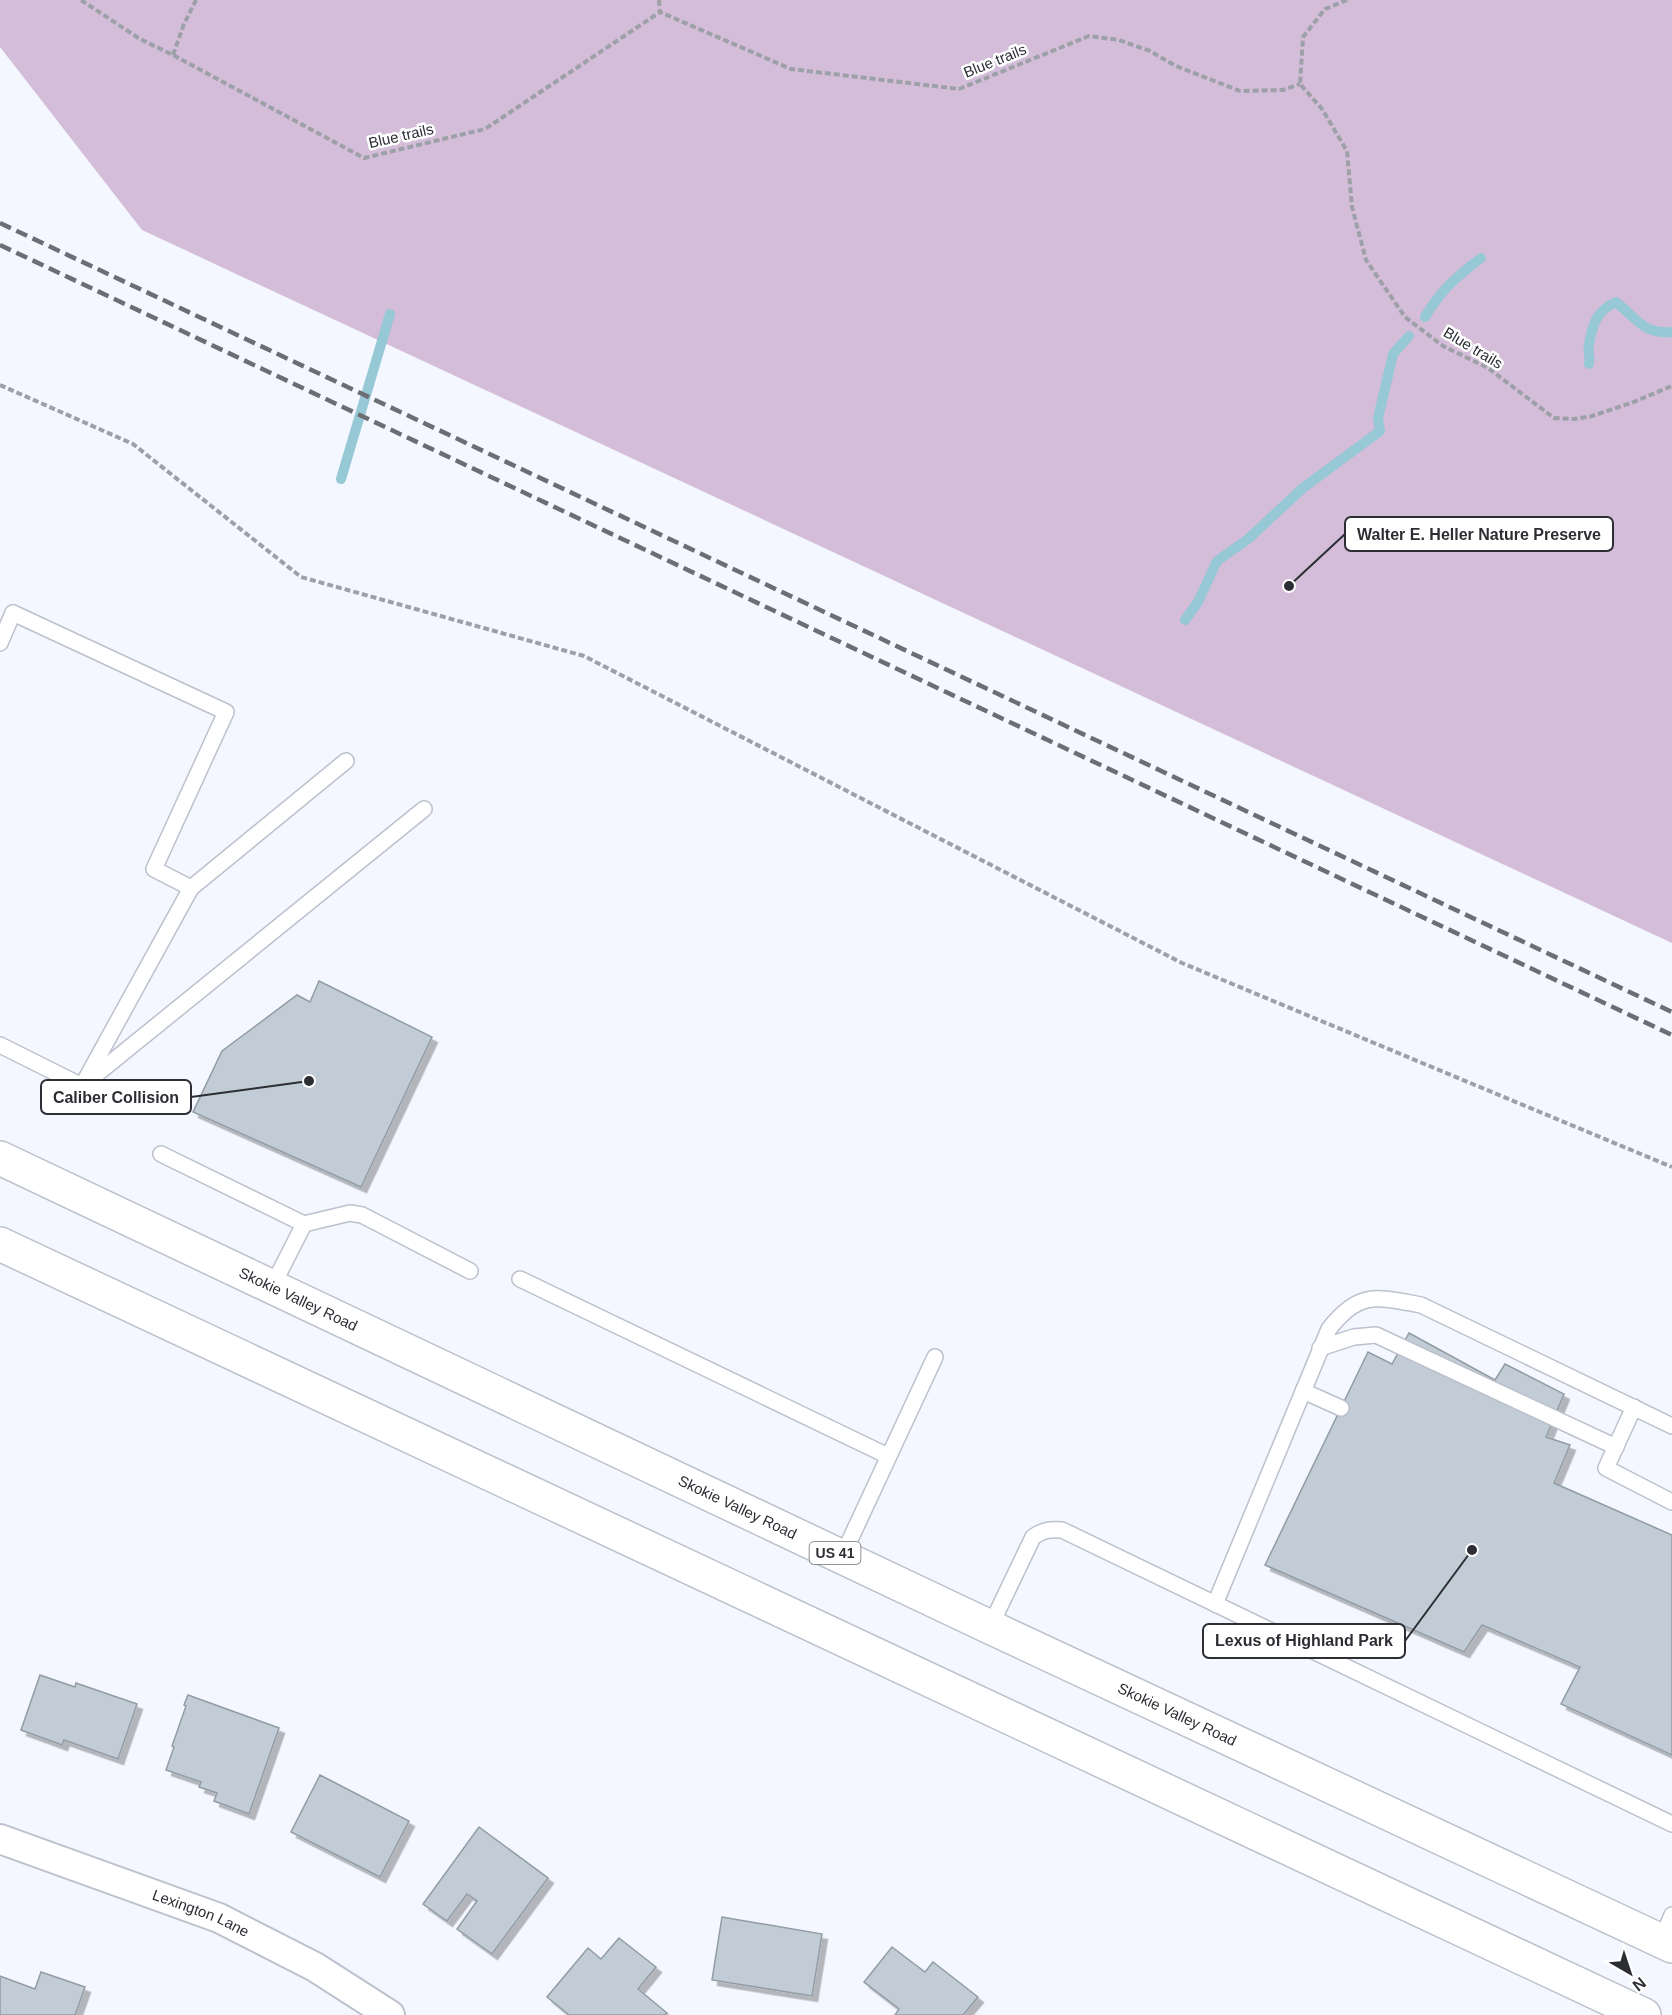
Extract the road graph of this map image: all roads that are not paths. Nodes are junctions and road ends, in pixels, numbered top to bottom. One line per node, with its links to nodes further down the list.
1 (13, 613): 2 (lane); 3 (lane); 6 (lane)
2 (0, 628)
3 (0, 643)
4 (346, 761): 6 (lane)
5 (424, 809): 8 (lane)
6 (191, 888): 8 (lane)
7 (0, 1045): 8 (lane)
8 (82, 1086)
9 (160, 1154): 11 (lane)
10 (0, 1158): 15 (highway, Skokie Valley Road / US 41)
11 (304, 1224): 13 (lane); 15 (lane)
12 (0, 1244): 32 (highway)
13 (470, 1271)
14 (520, 1279): 23 (lane)
15 (272, 1287): 25 (highway, Skokie Valley Road / US 41)
16 (1320, 1348): 18 (lane); 19 (lane); 22 (lane)
17 (935, 1357): 23 (lane)
18 (1303, 1391): 20 (lane); 26 (lane)
19 (1634, 1407): 21 (lane); 22 (lane)
20 (1341, 1408)
21 (1672, 1426)
22 (1616, 1447): 24 (lane)
23 (888, 1456): 25 (lane)
24 (1672, 1502)
25 (842, 1557): 27 (highway, Skokie Valley Road / US 41)
26 (1215, 1604): 27 (lane); 28 (lane)
27 (990, 1627): 30 (highway, Skokie Valley Road / US 41)
28 (1672, 1824)
29 (0, 1839): 31 (street, Lexington Lane)
30 (1668, 1934)
31 (390, 2015)
32 (1644, 2015)

